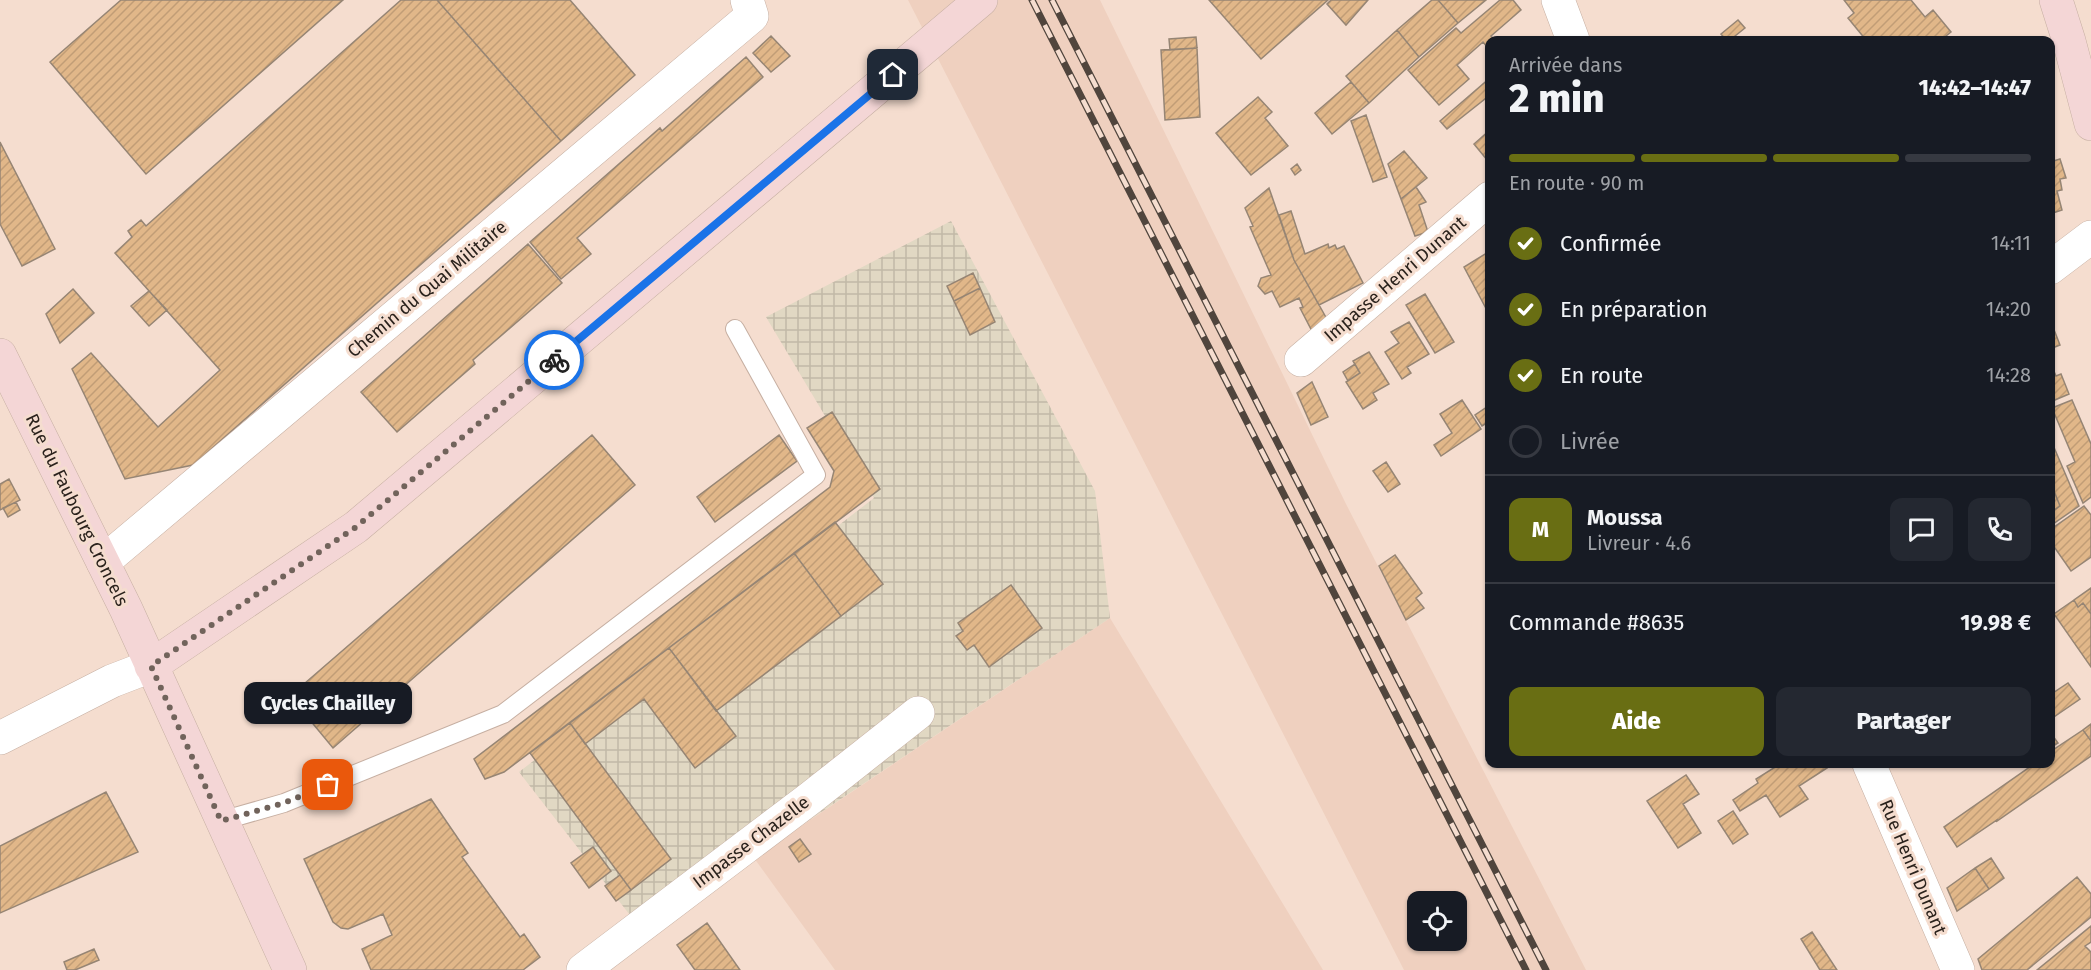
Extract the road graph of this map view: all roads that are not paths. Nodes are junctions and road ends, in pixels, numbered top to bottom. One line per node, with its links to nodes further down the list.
1 (981, 0): 14 (street)
2 (1558, 0): 5 (street)
3 (2056, 0): 6 (street)
4 (750, 8): 13 (street, Chemin du Quai Militaire)
5 (1572, 36)
6 (2091, 124)
7 (1485, 202): 12 (street, Impasse Henri Dunant)
8 (2091, 237): 9 (street)
9 (2055, 264)
10 (735, 329): 18 (lane)
11 (0, 355): 13 (street, Rue du Faubourg Croncels)
12 (1301, 360)
13 (103, 562): 14 (street, Rue du Faubourg Croncels)
14 (151, 666): 16 (street); 18 (street, Rue du Faubourg Croncels)
15 (918, 713): 20 (street, Impasse Chazelle)
16 (0, 738)
17 (1871, 768): 21 (street, Rue Henri Dunant)
18 (221, 821): 19 (street, Rue du Faubourg Croncels)
19 (290, 970)
20 (583, 970)
21 (1958, 970)

